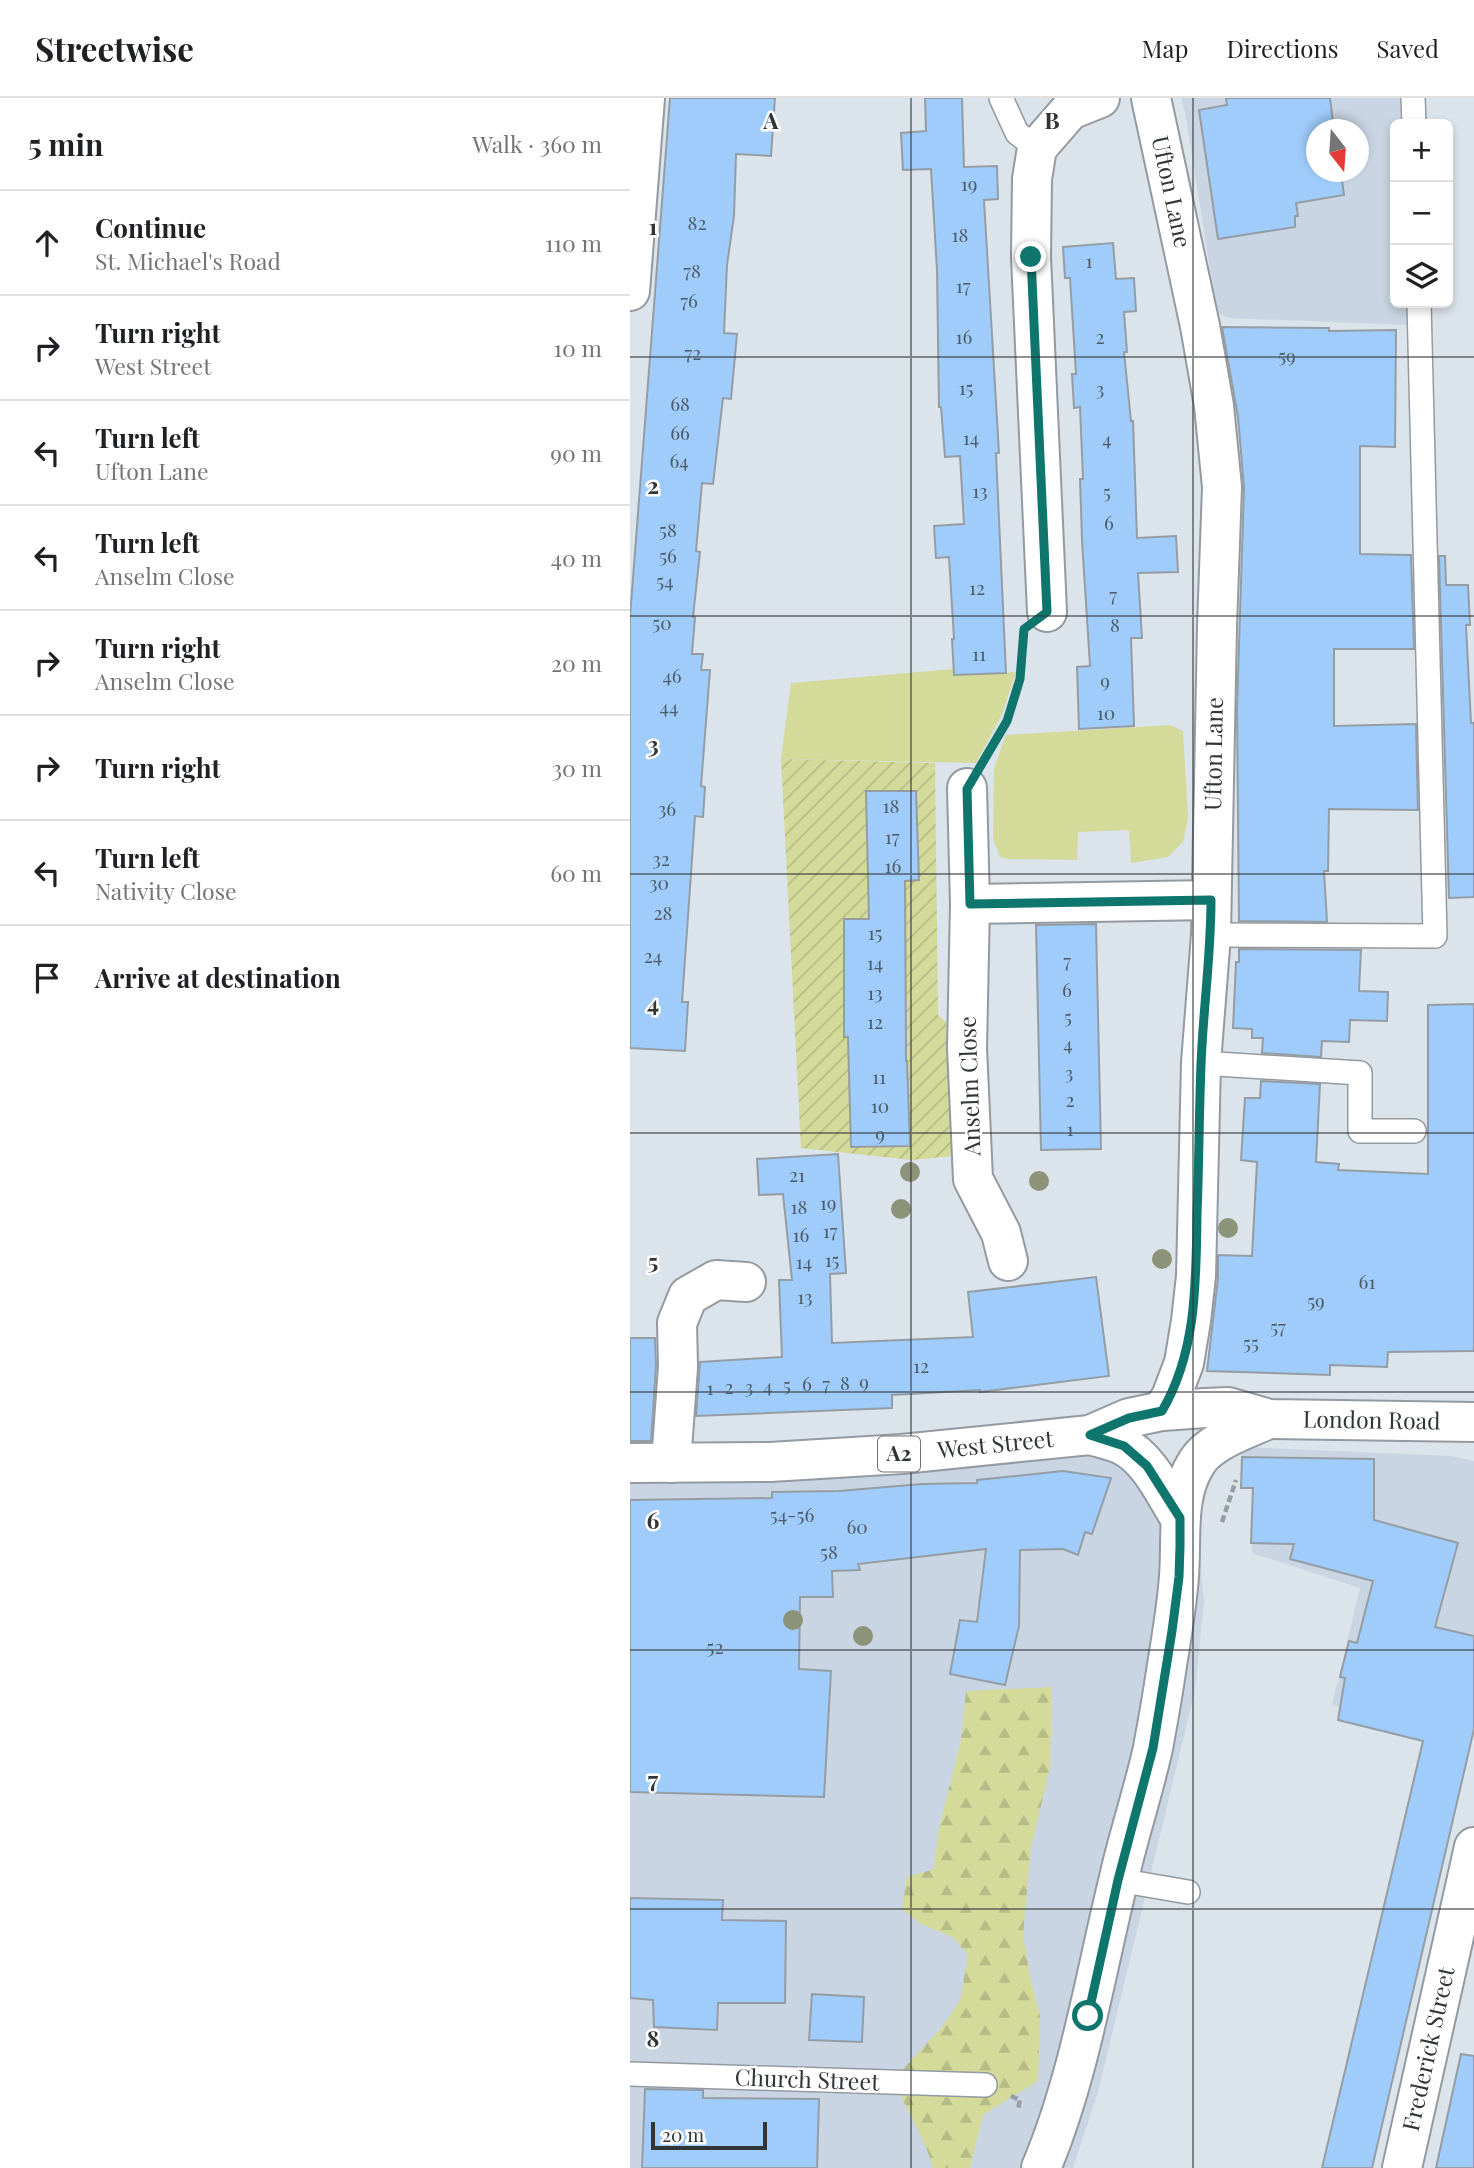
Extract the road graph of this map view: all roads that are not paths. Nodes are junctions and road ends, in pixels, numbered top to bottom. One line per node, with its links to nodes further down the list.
1 (645, 98): 8 (street)
2 (1001, 98): 7 (lane)
3 (1100, 98): 7 (street)
4 (1151, 98): 13 (street, Ufton Lane)
5 (1413, 98): 6 (lane)
6 (1414, 119)
7 (1037, 148): 10 (street)
8 (630, 291)
9 (1419, 308): 13 (lane)
10 (1047, 612)
11 (967, 789): 12 (street, Anselm Close)
12 (970, 904): 13 (street); 16 (street, Anselm Close)
13 (1211, 918): 14 (street, Ufton Lane)
14 (1201, 1063): 15 (lane); 18 (street, Ufton Lane)
15 (1414, 1131)
16 (1009, 1261)
17 (746, 1282): 23 (street)
18 (1162, 1411): 19 (street, West Street / A2); 21 (street, West Street / A2)
19 (1269, 1419): 20 (street, London Road / A2); 24 (street, A2)
20 (1474, 1422)
21 (1090, 1435): 23 (street, West Street / A2); 24 (street, A2)
22 (630, 1463): 23 (street, West Street / A2)
23 (671, 1463)
24 (1180, 1518): 26 (street, A2)
25 (1474, 1847): 31 (street, Frederick Street)
26 (1118, 1880): 27 (lane); 30 (street, A2)
27 (1188, 1892)
28 (630, 2074): 29 (lane, Church Street)
29 (985, 2085)
30 (1041, 2168)
31 (1402, 2168)

